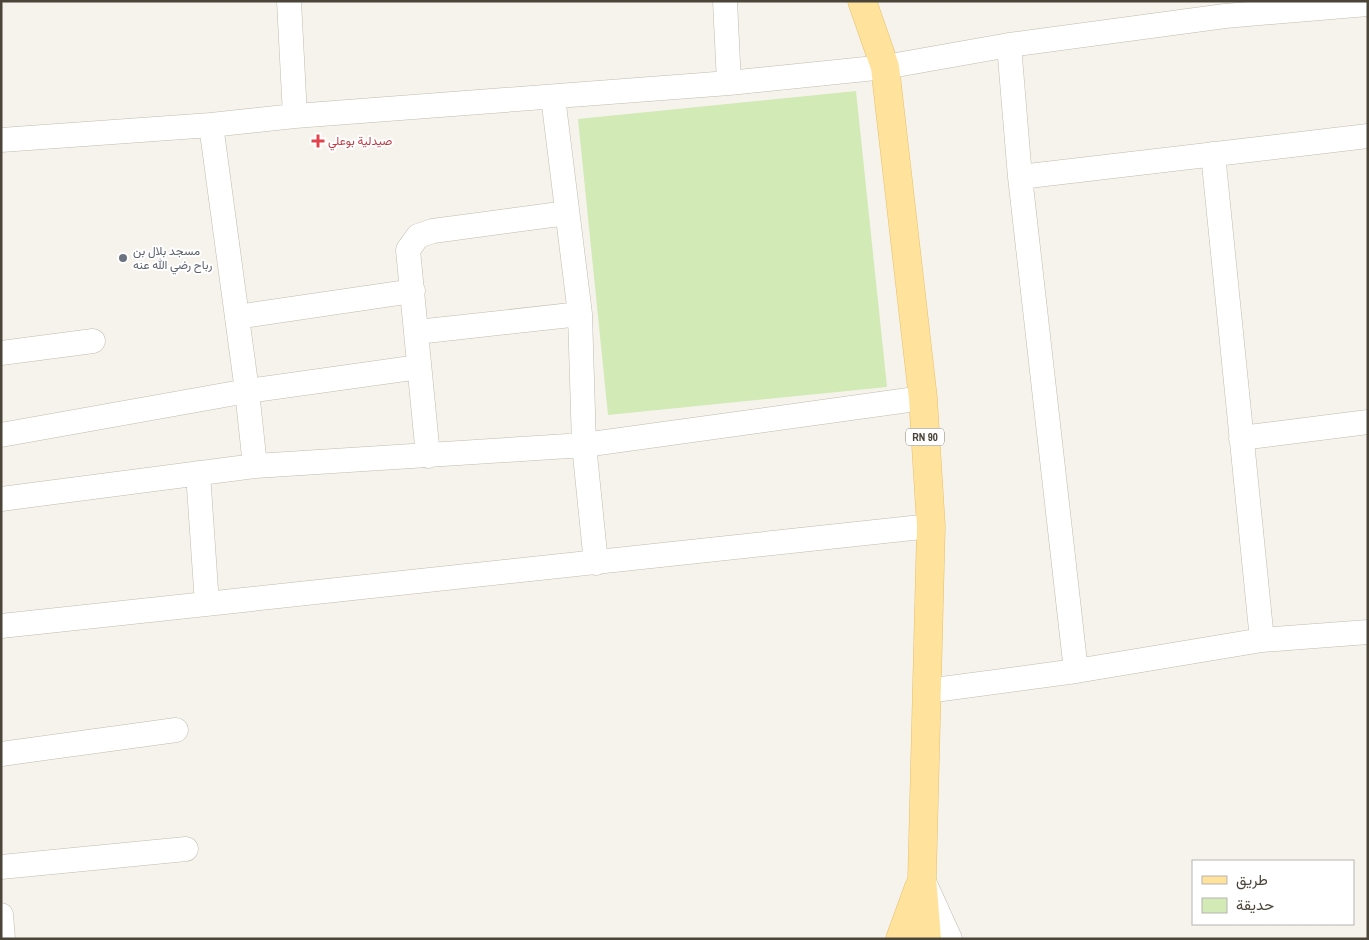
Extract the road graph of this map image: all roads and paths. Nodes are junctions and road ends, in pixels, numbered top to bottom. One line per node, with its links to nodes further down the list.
1 (289, 1): 10 (street)
2 (725, 1): 8 (street)
3 (862, 1): 7 (main road, RN 90)
4 (1368, 4): 5 (street)
5 (1224, 8): 6 (street)
6 (1009, 45): 7 (street); 15 (street)
7 (885, 67): 8 (street); 25 (main road, RN 90)
8 (729, 83): 9 (street)
9 (552, 97): 10 (street); 16 (street)
10 (295, 116): 11 (street)
11 (211, 125): 13 (street); 19 (street)
12 (1368, 136): 14 (street)
13 (1, 140)
14 (1213, 154): 15 (street); 28 (street)
15 (1020, 177): 40 (street)
16 (567, 213): 17 (street); 18 (street)
17 (413, 291): 19 (street); 20 (street)
18 (580, 314): 20 (street); 29 (street)
19 (237, 317): 24 (street)
20 (416, 332): 23 (street)
21 (93, 341): 22 (street)
22 (1, 353)
23 (420, 367): 24 (street); 30 (street)
24 (247, 391): 27 (street); 31 (street)
25 (923, 398): 29 (street); 34 (main road, RN 90)
26 (1368, 422): 28 (street)
27 (1, 435)
28 (1242, 438): 39 (street)
29 (584, 446): 30 (street); 35 (street)
30 (428, 456): 31 (street)
31 (255, 466): 32 (street)
32 (198, 473): 33 (street); 36 (street)
33 (1, 499)
34 (931, 526): 35 (street); 41 (main road, RN 90)
35 (596, 563): 36 (street)
36 (207, 604): 37 (street)
37 (1, 626)
38 (1368, 632): 39 (street)
39 (1262, 640): 40 (street)
40 (1076, 671): 41 (street)
41 (927, 691): 46 (main road, RN 90)
42 (176, 730): 43 (street)
43 (1, 754)
44 (186, 849): 45 (street)
45 (1, 868)
46 (922, 878): 49 (main road, RN 90); 50 (main road, RN 90); 51 (street)
47 (1, 915): 48 (street)
48 (3, 939)
49 (900, 939)
50 (927, 939)
51 (950, 939)

